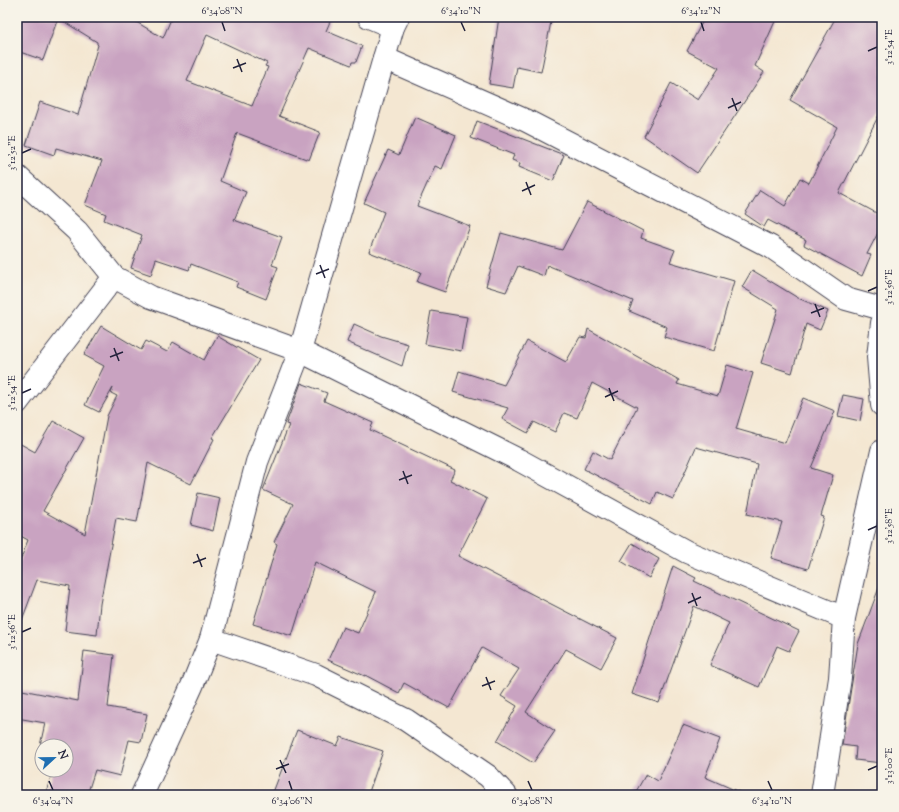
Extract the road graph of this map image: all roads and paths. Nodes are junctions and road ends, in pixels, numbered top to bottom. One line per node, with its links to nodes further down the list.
1 (369, 17): 2 (street)
2 (395, 22): 3 (street)
3 (384, 58): 6 (street); 8 (street)
4 (17, 176): 5 (street)
5 (114, 277): 8 (street); 9 (street)
6 (882, 309)
7 (882, 323): 10 (street)
8 (300, 351): 12 (street); 13 (street)
9 (17, 403)
10 (882, 405)
11 (882, 451): 12 (street)
12 (844, 618): 16 (street)
13 (211, 639): 14 (street); 15 (street)
14 (142, 795)
15 (506, 795)
16 (822, 795)

